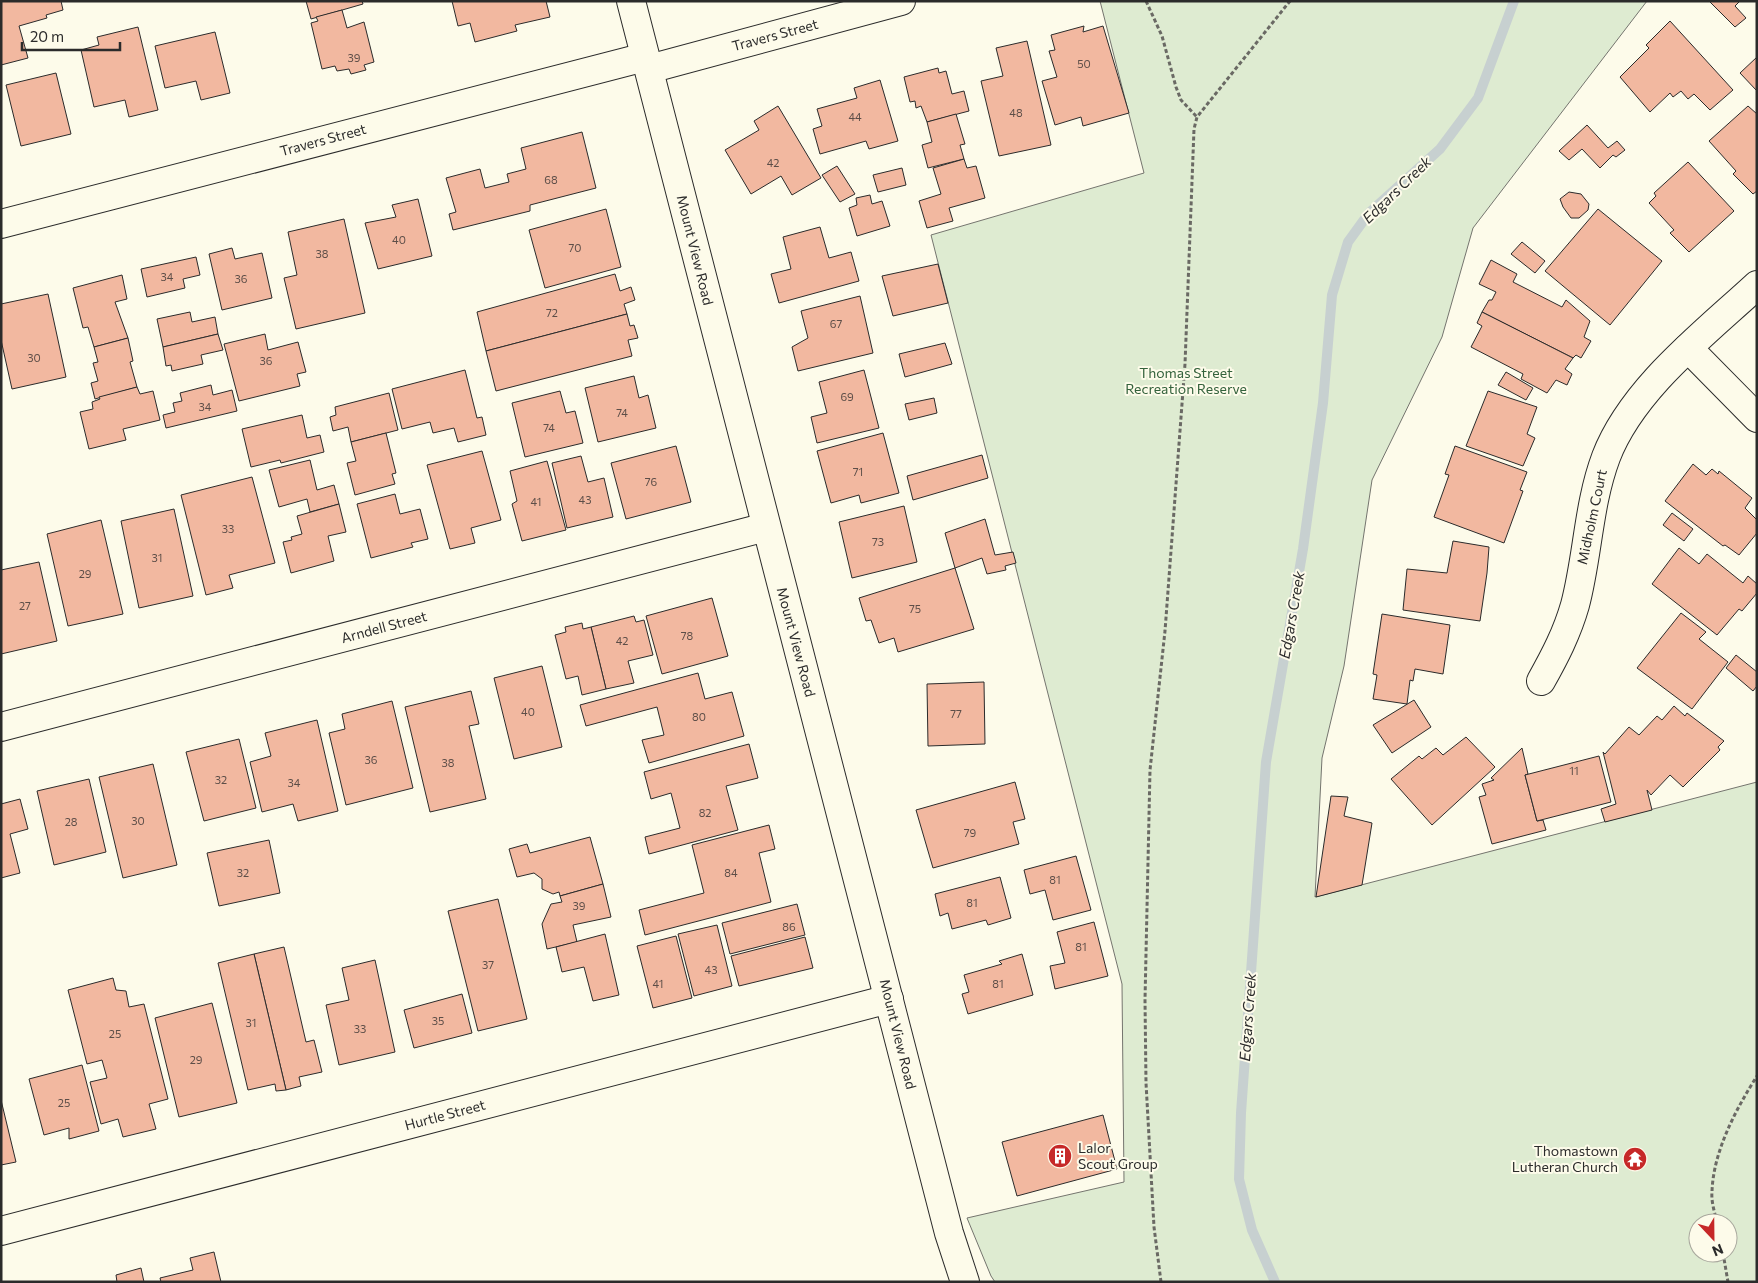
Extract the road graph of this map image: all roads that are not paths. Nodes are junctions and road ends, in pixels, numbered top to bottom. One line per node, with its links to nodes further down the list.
1 (631, 1): 3 (street, Mount View Road)
2 (901, 1): 3 (street, Travers Street)
3 (647, 63): 4 (street, Travers Street); 8 (street, Mount View Road)
4 (1, 224)
5 (1757, 285): 6 (street, Midholm Court)
6 (1688, 348): 7 (street); 9 (street, Midholm Court)
7 (1757, 418)
8 (766, 527): 10 (street, Arndell Street); 11 (street, Mount View Road)
9 (1541, 681)
10 (1, 727)
11 (889, 1000): 12 (street, Hurtle Street); 13 (street, Mount View Road)
12 (1, 1231)
13 (965, 1282)

